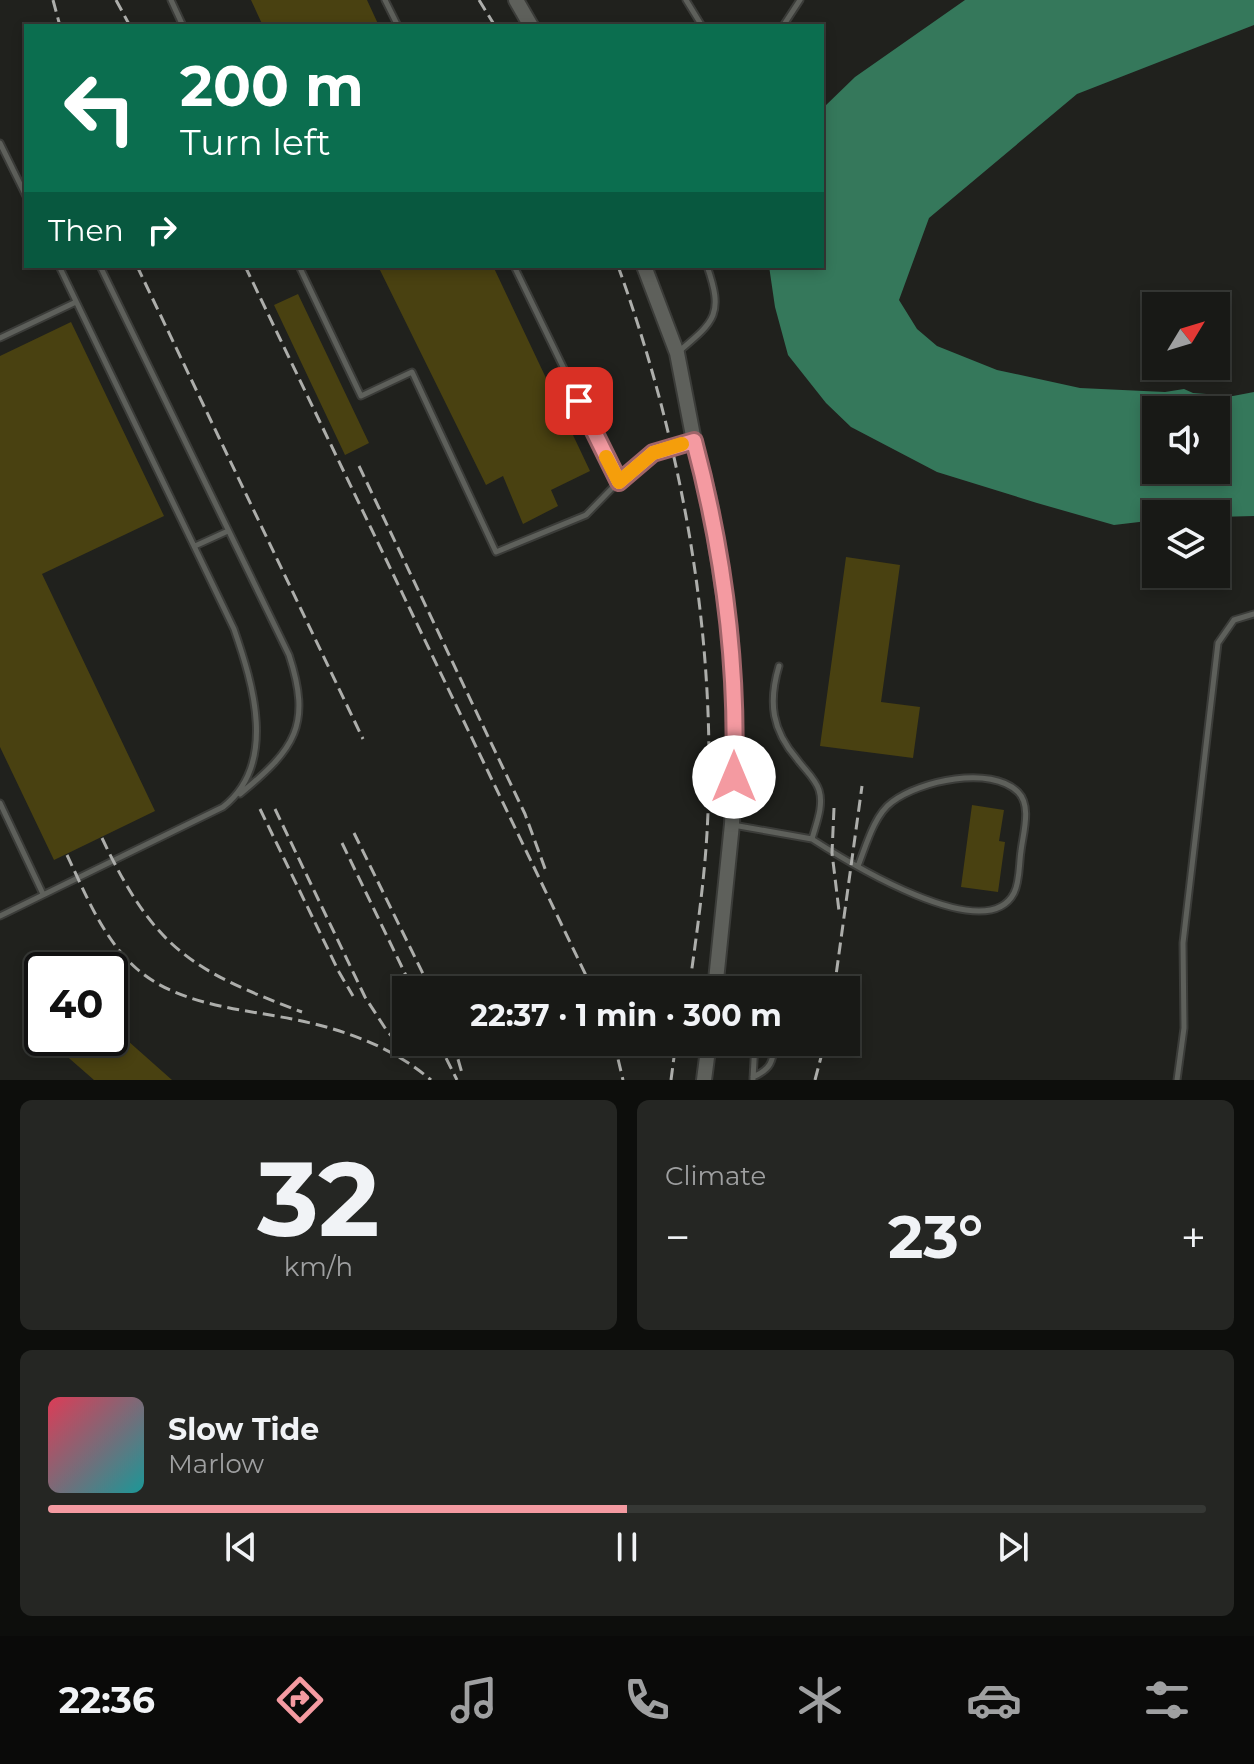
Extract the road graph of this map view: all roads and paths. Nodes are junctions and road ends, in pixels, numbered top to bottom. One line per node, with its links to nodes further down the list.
1 (171, 0): 6 (lane)
2 (385, 0): 7 (lane)
3 (516, 0): 8 (street)
4 (686, 0): 9 (lane)
5 (800, 0): 10 (lane)
6 (182, 24)
7 (397, 24)
8 (530, 24)
9 (701, 24)
10 (784, 24)
11 (0, 143): 12 (lane)
12 (24, 192)
13 (60, 268): 19 (lane)
14 (101, 268): 24 (lane)
15 (300, 268): 23 (lane)
16 (515, 268): 23 (lane)
17 (645, 268): 21 (street)
18 (708, 268): 21 (lane)
19 (76, 302): 20 (lane); 25 (lane)
20 (0, 338)
21 (677, 353): 22 (street)
22 (694, 441): 23 (lane); 30 (street)
23 (619, 482)
24 (228, 531): 25 (lane); 28 (lane)
25 (195, 546): 28 (lane)
26 (1254, 614): 41 (lane)
27 (779, 666): 31 (lane)
28 (235, 798): 33 (lane)
29 (0, 803): 33 (lane)
30 (732, 824): 31 (lane); 35 (street)
31 (812, 839): 32 (lane)
32 (858, 866): 32 (lane)
33 (43, 894): 34 (lane)
34 (0, 916)
35 (716, 976)
36 (707, 1056): 40 (street)
37 (754, 1056): 39 (lane)
38 (774, 1056): 39 (lane)
39 (753, 1079)
40 (704, 1080)
41 (1177, 1080)

